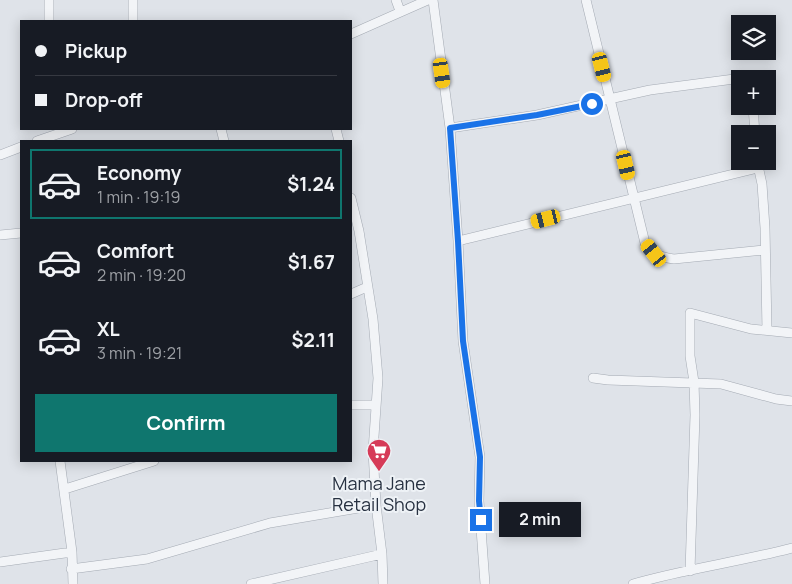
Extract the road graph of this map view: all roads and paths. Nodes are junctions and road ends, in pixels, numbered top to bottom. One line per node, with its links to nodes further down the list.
1 (49, 0): 8 (street)
2 (133, 0): 9 (street)
3 (396, 0): 7 (street)
4 (428, 0): 7 (street)
5 (433, 0): 13 (street)
6 (586, 0): 12 (street)
7 (400, 11): 10 (street)
8 (49, 20)
9 (133, 20)
10 (352, 34)
11 (731, 79): 12 (street)
12 (610, 100): 13 (street); 21 (street)
13 (450, 128): 25 (street)
14 (66, 130): 15 (street)
15 (49, 133): 16 (street)
16 (38, 140)
17 (20, 147): 18 (street)
18 (0, 155)
19 (738, 170): 21 (street)
20 (758, 170): 26 (street)
21 (634, 197): 25 (street); 26 (street)
22 (352, 202): 27 (street)
23 (20, 233): 24 (street)
24 (0, 235)
25 (458, 241): 49 (street)
26 (764, 250): 29 (street)
27 (367, 287): 28 (street); 35 (street)
28 (352, 294)
29 (767, 330): 30 (street); 32 (street)
30 (792, 333)
31 (593, 378): 32 (street)
32 (694, 382): 33 (street); 45 (street)
33 (792, 401)
34 (352, 405): 35 (street)
35 (376, 406): 39 (street)
36 (60, 462): 38 (street)
37 (151, 462): 38 (street)
38 (65, 489): 41 (street)
39 (376, 506): 42 (street); 44 (street)
40 (792, 548): 45 (street)
41 (72, 552): 43 (street); 44 (street)
42 (382, 554): 47 (street); 48 (street)
43 (0, 562)
44 (71, 569): 46 (street)
45 (690, 571): 50 (street)
46 (72, 584)
47 (251, 584)
48 (383, 584)
49 (485, 584)
50 (633, 584)

